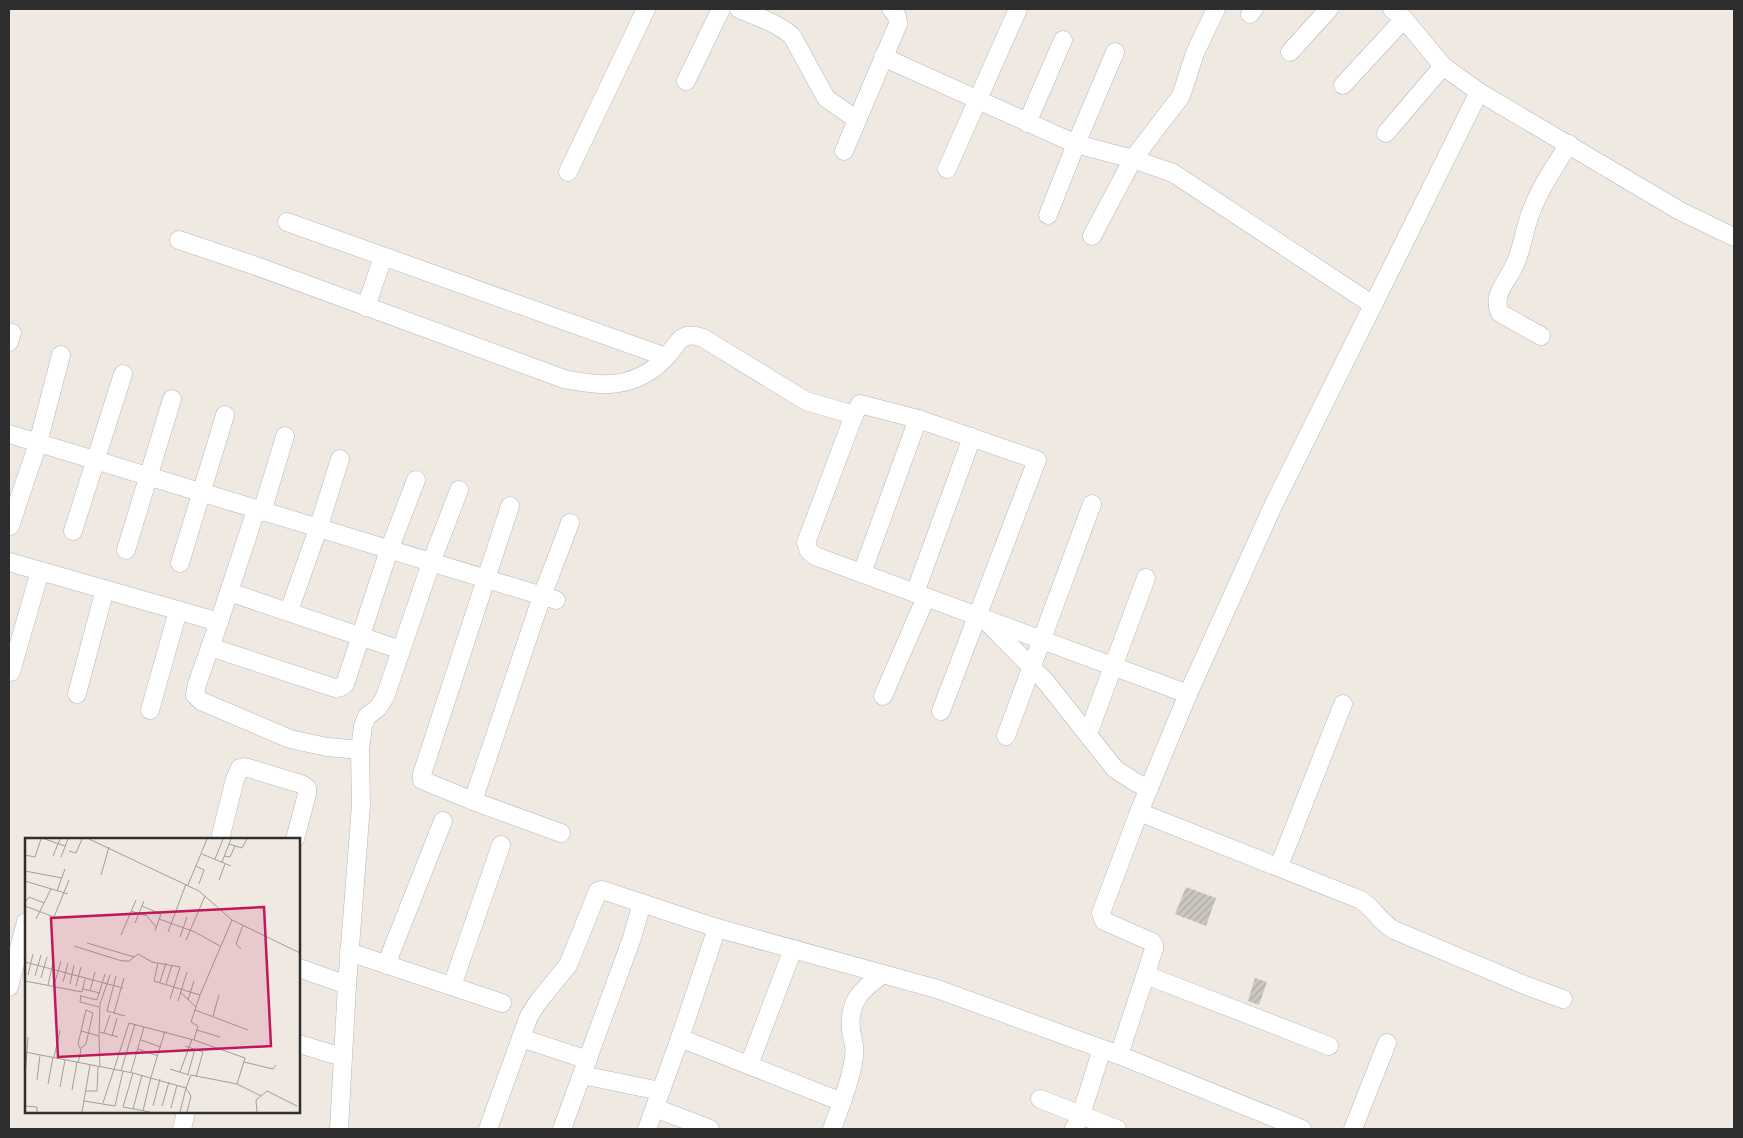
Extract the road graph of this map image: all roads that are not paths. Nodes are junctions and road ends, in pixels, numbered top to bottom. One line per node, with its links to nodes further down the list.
1 (646, 9): 26 (street)
2 (721, 9): 14 (street)
3 (739, 9): 18 (street)
4 (891, 9): 12 (street)
5 (1018, 9): 17 (street)
6 (1216, 9): 24 (street)
7 (1329, 9): 11 (street)
8 (1398, 14): 13 (street); 15 (street)
9 (1063, 40): 19 (street)
10 (1115, 52): 21 (street)
11 (1290, 52)
12 (883, 57): 17 (street); 18 (street)
13 (1443, 66): 16 (street); 20 (street)
14 (686, 81)
15 (1343, 85)
16 (1479, 92): 22 (street); 33 (street)
17 (976, 100): 19 (street); 25 (street)
18 (857, 120): 23 (street)
19 (1027, 122): 21 (street)
20 (1386, 133)
21 (1076, 144): 24 (street); 27 (street)
22 (1569, 144): 30 (street); 35 (street)
23 (844, 151)
24 (1133, 159): 29 (street); 33 (street)
25 (947, 169)
26 (568, 172)
27 (1048, 215)
28 (287, 222): 32 (street)
29 (1092, 236)
30 (1734, 237)
31 (179, 240): 34 (street)
32 (382, 257): 34 (street); 37 (street)
33 (1373, 305): 85 (street)
34 (366, 307): 37 (street)
35 (1541, 336)
36 (61, 356): 46 (street)
37 (666, 357): 41 (street)
38 (123, 374): 48 (street)
39 (172, 399): 49 (street)
40 (225, 415): 52 (street)
41 (854, 415): 42 (street); 66 (street)
42 (918, 419): 45 (street); 66 (street)
43 (9, 434): 46 (street)
44 (285, 436): 55 (street)
45 (972, 437): 71 (street); 75 (street)
46 (38, 443): 48 (street); 57 (street)
47 (340, 459): 58 (street)
48 (94, 461): 49 (street); 59 (street)
49 (148, 477): 52 (street); 60 (street)
50 (416, 480): 61 (street)
51 (459, 490): 63 (street)
52 (201, 493): 55 (street); 64 (street)
53 (1092, 504): 78 (street)
54 (510, 506): 68 (street)
55 (259, 511): 58 (street); 70 (street)
56 (570, 523): 72 (street)
57 (10, 526)
58 (318, 529): 61 (street); 74 (street)
59 (73, 531)
60 (126, 550)
61 (389, 550): 63 (street); 77 (street)
62 (9, 562): 65 (street)
63 (431, 563): 68 (street); 80 (street)
64 (180, 564)
65 (40, 571): 69 (street); 83 (street)
66 (862, 573): 71 (street)
67 (1146, 578): 81 (street)
68 (485, 579): 72 (street); 94 (street)
69 (105, 589): 73 (street); 84 (street)
70 (229, 592): 74 (street); 76 (street)
71 (920, 595): 75 (street); 86 (street)
72 (549, 598): 94 (street)
73 (178, 611): 76 (street); 88 (street)
74 (289, 611): 77 (street)
75 (980, 616): 78 (street); 82 (street); 89 (street)
76 (220, 622): 79 (street)
77 (361, 636): 79 (street); 80 (street)
78 (1042, 639): 81 (street); 82 (street)
79 (210, 647): 92 (street)
80 (401, 650): 92 (street)
81 (1113, 666): 85 (street); 90 (street)
82 (1031, 667): 90 (street); 91 (street)
83 (11, 672)
84 (77, 694)
85 (1188, 694): 93 (street)
86 (884, 696)
87 (1344, 704): 101 (street)
88 (150, 710)
89 (941, 711)
90 (1088, 734): 93 (street)
91 (1006, 736)
92 (360, 750): 106 (street)
93 (1149, 789): 95 (street)
94 (473, 801): 97 (street)
95 (1139, 812): 101 (street); 110 (street)
96 (443, 821): 107 (street)
97 (561, 833)
98 (220, 838): 99 (street)
99 (295, 838)
100 (502, 845): 113 (street)
101 (1279, 866): 114 (street)
102 (642, 903): 104 (street); 116 (street); 125 (street)
103 (25, 926): 112 (street)
104 (717, 928): 105 (street); 117 (street)
105 (793, 949): 109 (street); 124 (street)
106 (350, 952): 107 (street); 111 (street)
107 (386, 964): 113 (street)
108 (300, 968): 111 (street)
109 (882, 974): 121 (street); 128 (street)
110 (1146, 975): 120 (street); 122 (street)
111 (347, 985): 123 (street)
112 (9, 986)
113 (452, 986): 115 (street)
114 (1563, 999)
115 (502, 1003)
116 (521, 1038): 125 (street); 134 (street)
117 (680, 1038): 124 (street); 126 (street)
118 (1387, 1043): 141 (street)
119 (300, 1044): 123 (street)
120 (1329, 1046)
121 (1102, 1049): 122 (street); 131 (street)
122 (1119, 1055): 140 (street)
123 (342, 1056): 133 (street)
124 (749, 1065): 128 (street)
125 (585, 1067): 126 (street); 135 (street)
126 (660, 1091): 129 (street)
127 (1040, 1099): 131 (street)
128 (842, 1102): 138 (street)
129 (655, 1108): 136 (street); 137 (street)
130 (186, 1113): 132 (street)
131 (1077, 1122): 139 (street)
132 (182, 1129)
133 (339, 1129)
134 (488, 1129)
135 (562, 1129)
136 (647, 1129)
137 (710, 1129)
138 (832, 1129)
139 (1117, 1129)
140 (1302, 1129)
141 (1353, 1129)

